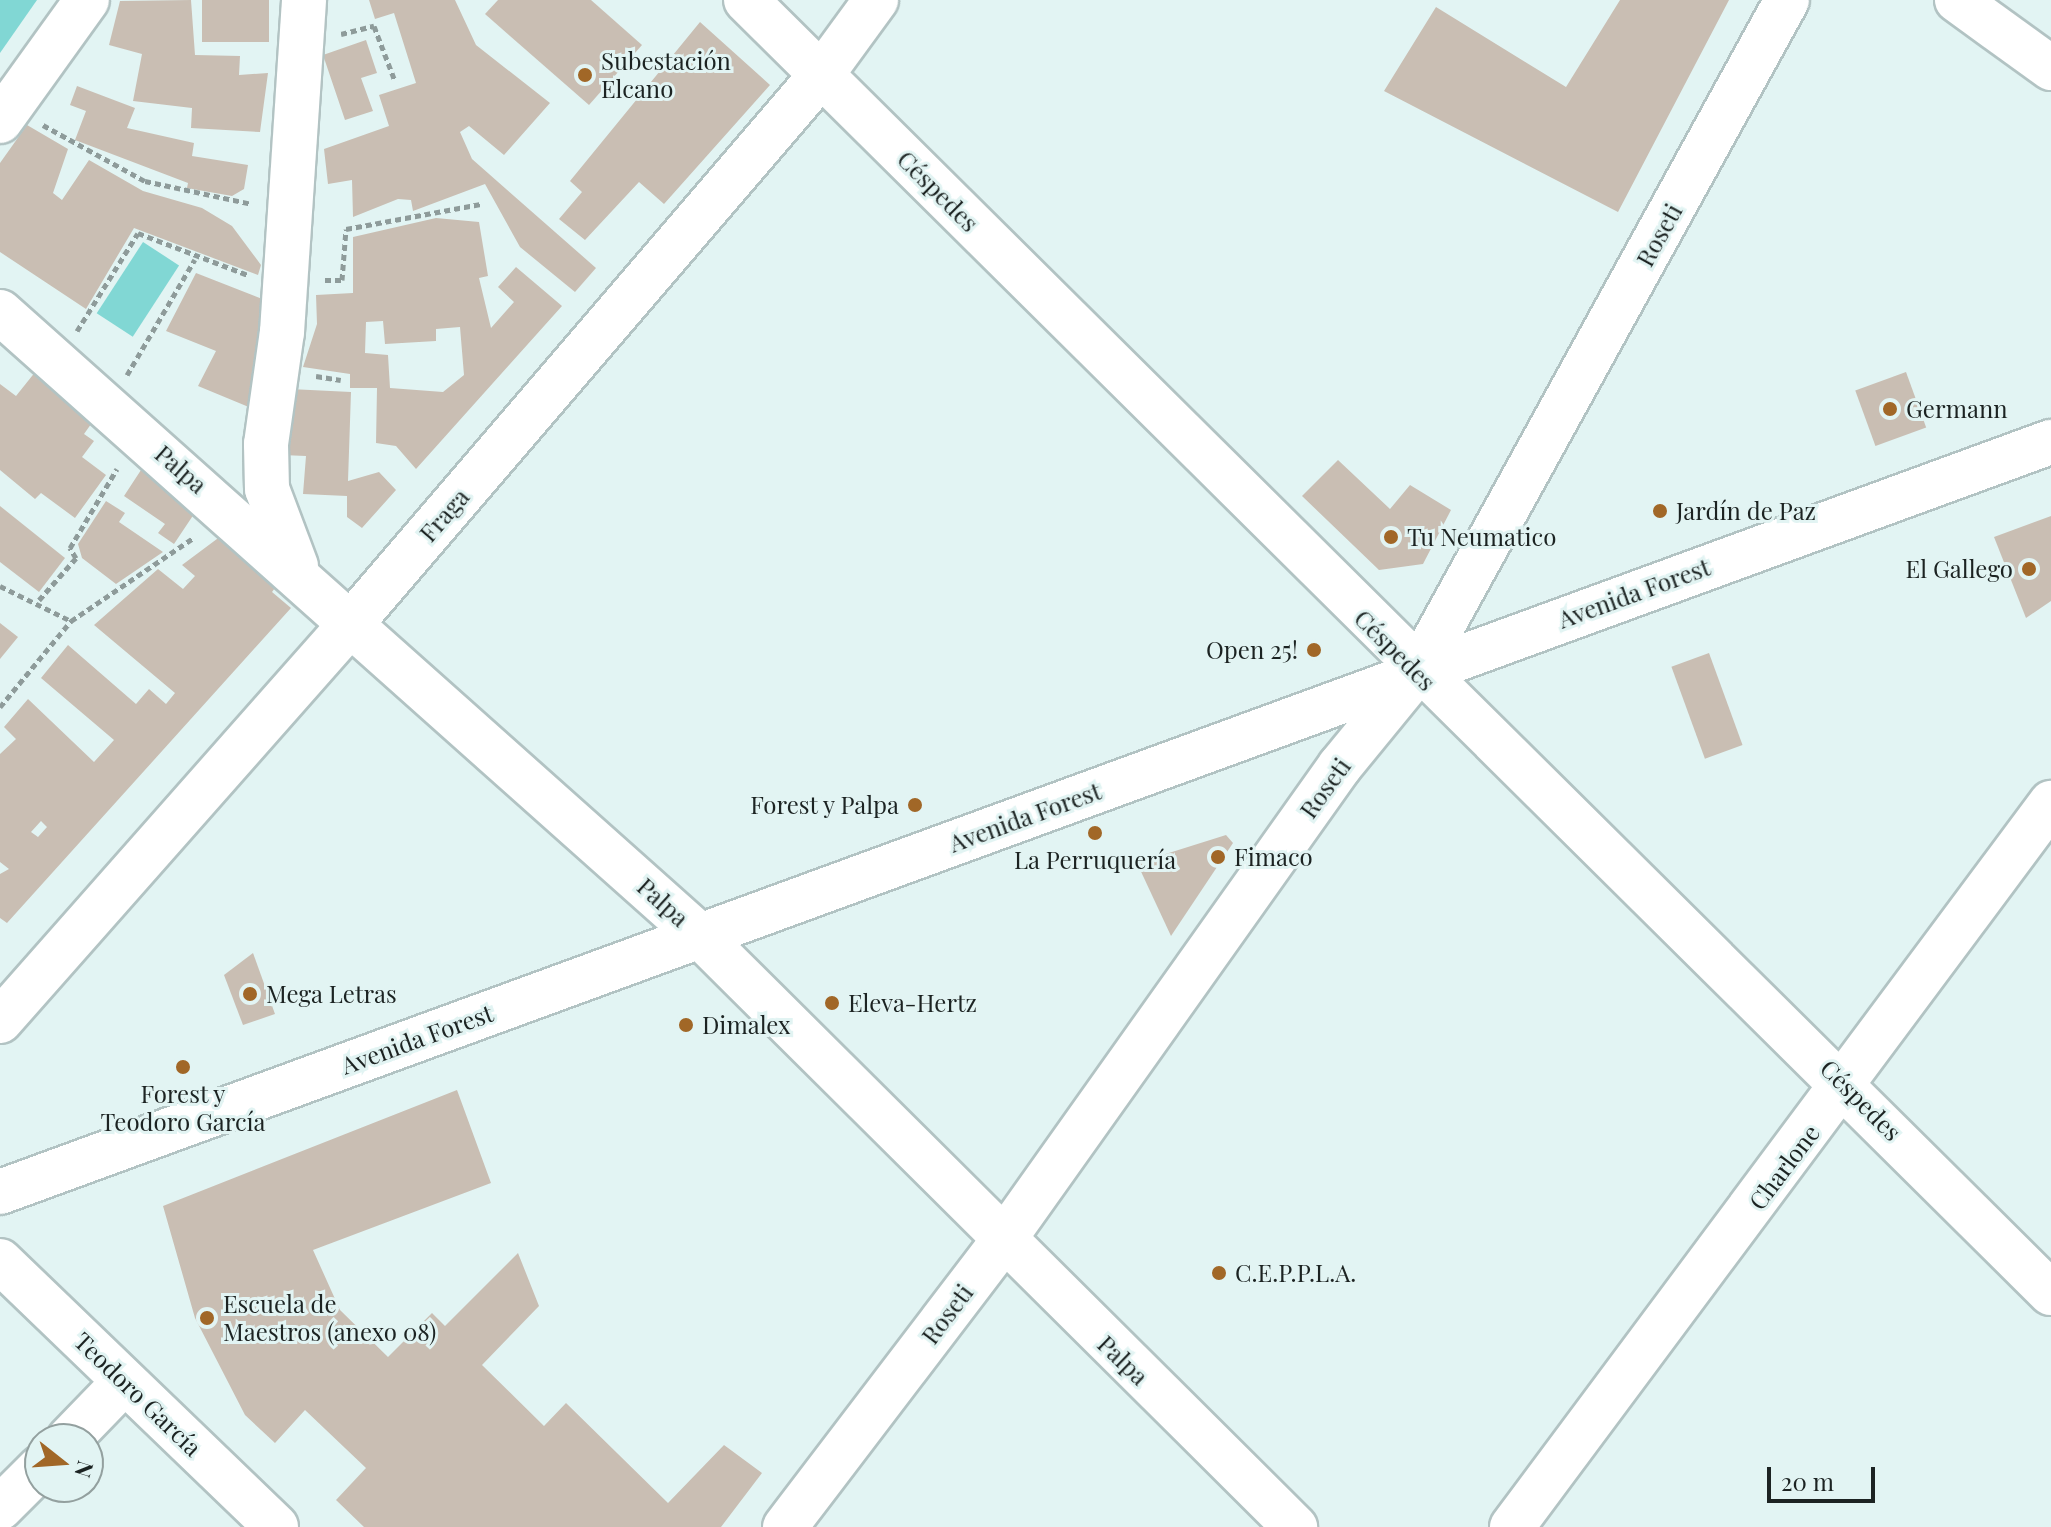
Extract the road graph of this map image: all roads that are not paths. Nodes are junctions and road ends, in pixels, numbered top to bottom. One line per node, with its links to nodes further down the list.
1 (87, 0): 9 (street)
2 (304, 0): 12 (street)
3 (746, 0): 8 (street, Céspedes)
4 (876, 0): 8 (street, Fraga)
5 (1787, 0): 14 (street, Roseti)
6 (1957, 0): 7 (street)
7 (2051, 68)
8 (822, 74): 13 (street, Fraga); 14 (street, Céspedes)
9 (5, 114)
10 (0, 312): 12 (street, Palpa)
11 (2051, 442): 14 (street, Avenida Forest)
12 (299, 572): 13 (street, Palpa)
13 (354, 620): 16 (street, Palpa); 17 (street, Fraga)
14 (1417, 672): 16 (street, Avenida Forest); 18 (street, Céspedes); 20 (street, Roseti)
15 (2051, 803): 18 (street, Charlone)
16 (700, 936): 19 (street, Avenida Forest); 20 (street, Palpa)
17 (0, 1021)
18 (1847, 1085): 22 (street, Céspedes); 30 (street, Charlone)
19 (0, 1192)
20 (1002, 1242): 28 (street, Roseti); 29 (street, Palpa)
21 (0, 1261): 23 (street, Teodoro García)
22 (2051, 1293)
23 (124, 1382): 24 (street); 27 (street, Teodoro García)
24 (84, 1423)
25 (24, 1484): 26 (street)
26 (0, 1508)
27 (276, 1527)
28 (785, 1527)
29 (1295, 1527)
30 (1512, 1527)

